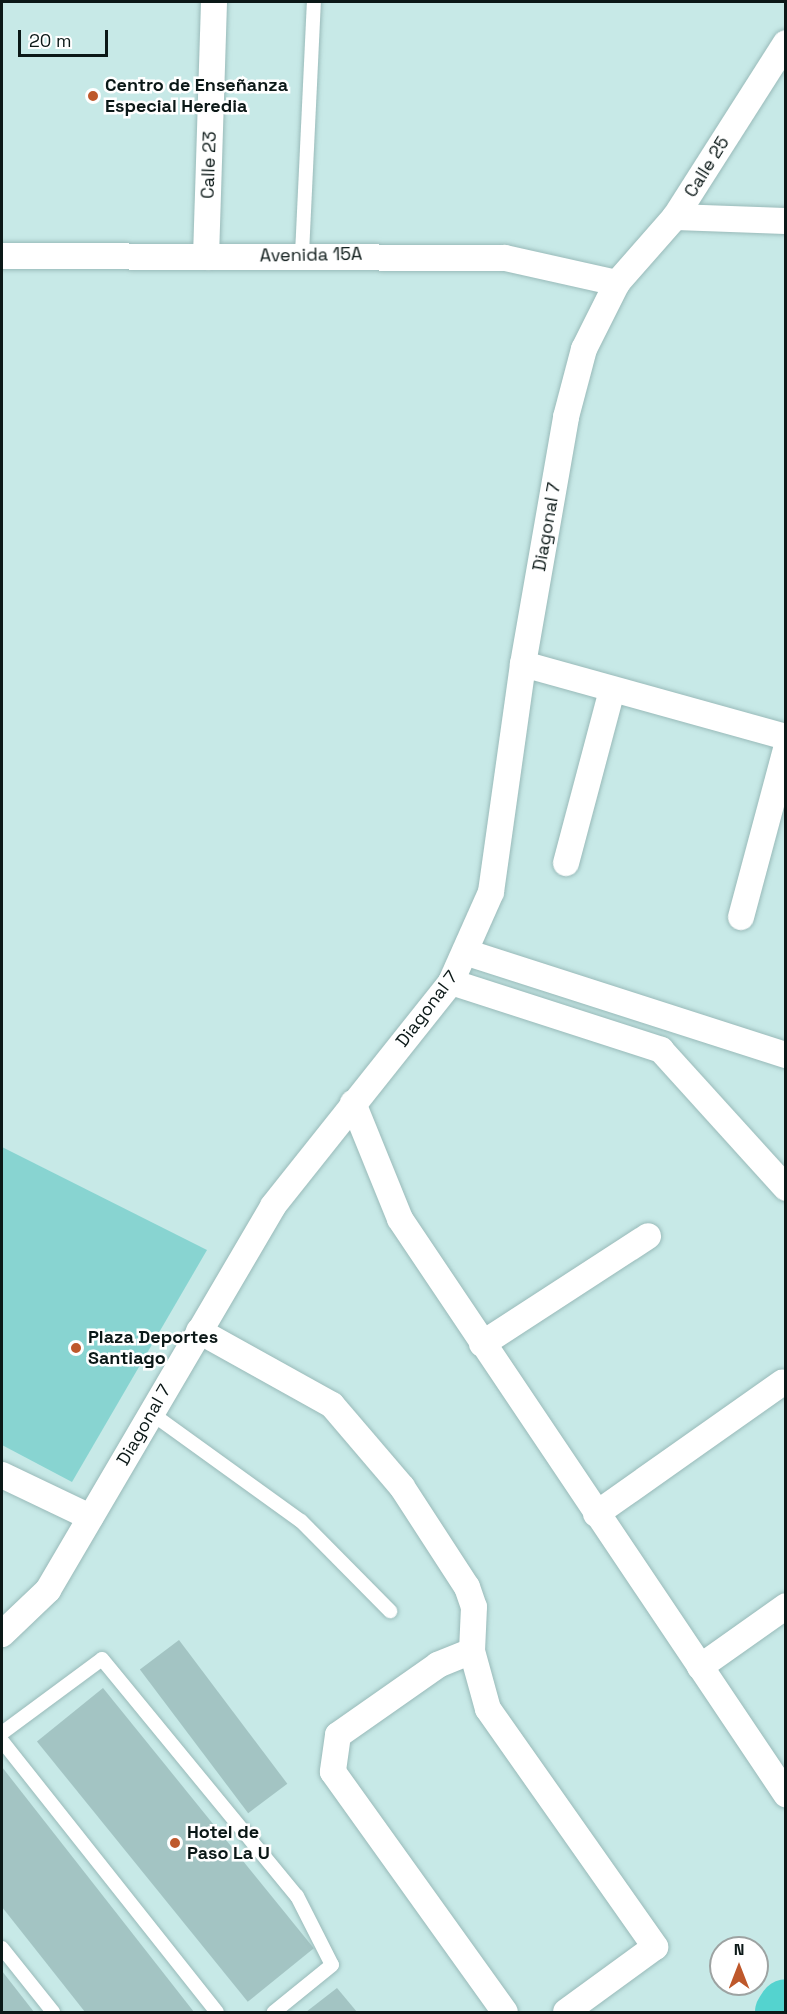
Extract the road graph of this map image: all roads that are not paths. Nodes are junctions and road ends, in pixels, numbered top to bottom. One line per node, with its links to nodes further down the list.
1 (214, 2): 8 (street, Calle 23)
2 (314, 2): 6 (lane)
3 (786, 43): 4 (street, Calle 25)
4 (675, 217): 5 (street); 9 (street, Calle 25)
5 (786, 221)
6 (302, 254): 8 (street, Avenida 15A); 9 (street, Avenida 15A)
7 (2, 256): 8 (street, Avenida 15A)
8 (206, 256)
9 (617, 283): 10 (street, Diagonal 7)
10 (523, 664): 11 (street); 16 (street, Diagonal 7)
11 (612, 690): 12 (street); 14 (street)
12 (786, 737)
13 (786, 749): 15 (street)
14 (566, 863)
15 (741, 917)
16 (465, 952): 17 (street, Diagonal 7); 18 (street)
17 (451, 982): 19 (street); 21 (street, Diagonal 7)
18 (673, 1020): 19 (street); 20 (street)
19 (661, 1050): 22 (street)
20 (786, 1055)
21 (353, 1103): 24 (street, Diagonal 7); 25 (street)
22 (786, 1188)
23 (648, 1236): 25 (street)
24 (199, 1331): 27 (street, Diagonal 7); 34 (street)
25 (482, 1344): 29 (street)
26 (782, 1383): 29 (street)
27 (151, 1413): 30 (street, Diagonal 7); 32 (lane)
28 (2, 1474): 30 (street)
29 (596, 1514): 35 (street)
30 (90, 1517): 33 (street, Diagonal 7)
31 (786, 1606): 35 (street)
32 (390, 1611)
33 (2, 1634)
34 (472, 1651): 43 (street); 44 (street)
35 (700, 1667): 38 (street)
36 (2, 1733): 42 (lane)
37 (2, 1741): 41 (lane)
38 (786, 1794)
39 (2, 1948): 40 (lane)
40 (53, 2013)
41 (216, 2013)
42 (274, 2013)
43 (505, 2013)
44 (566, 2013)

